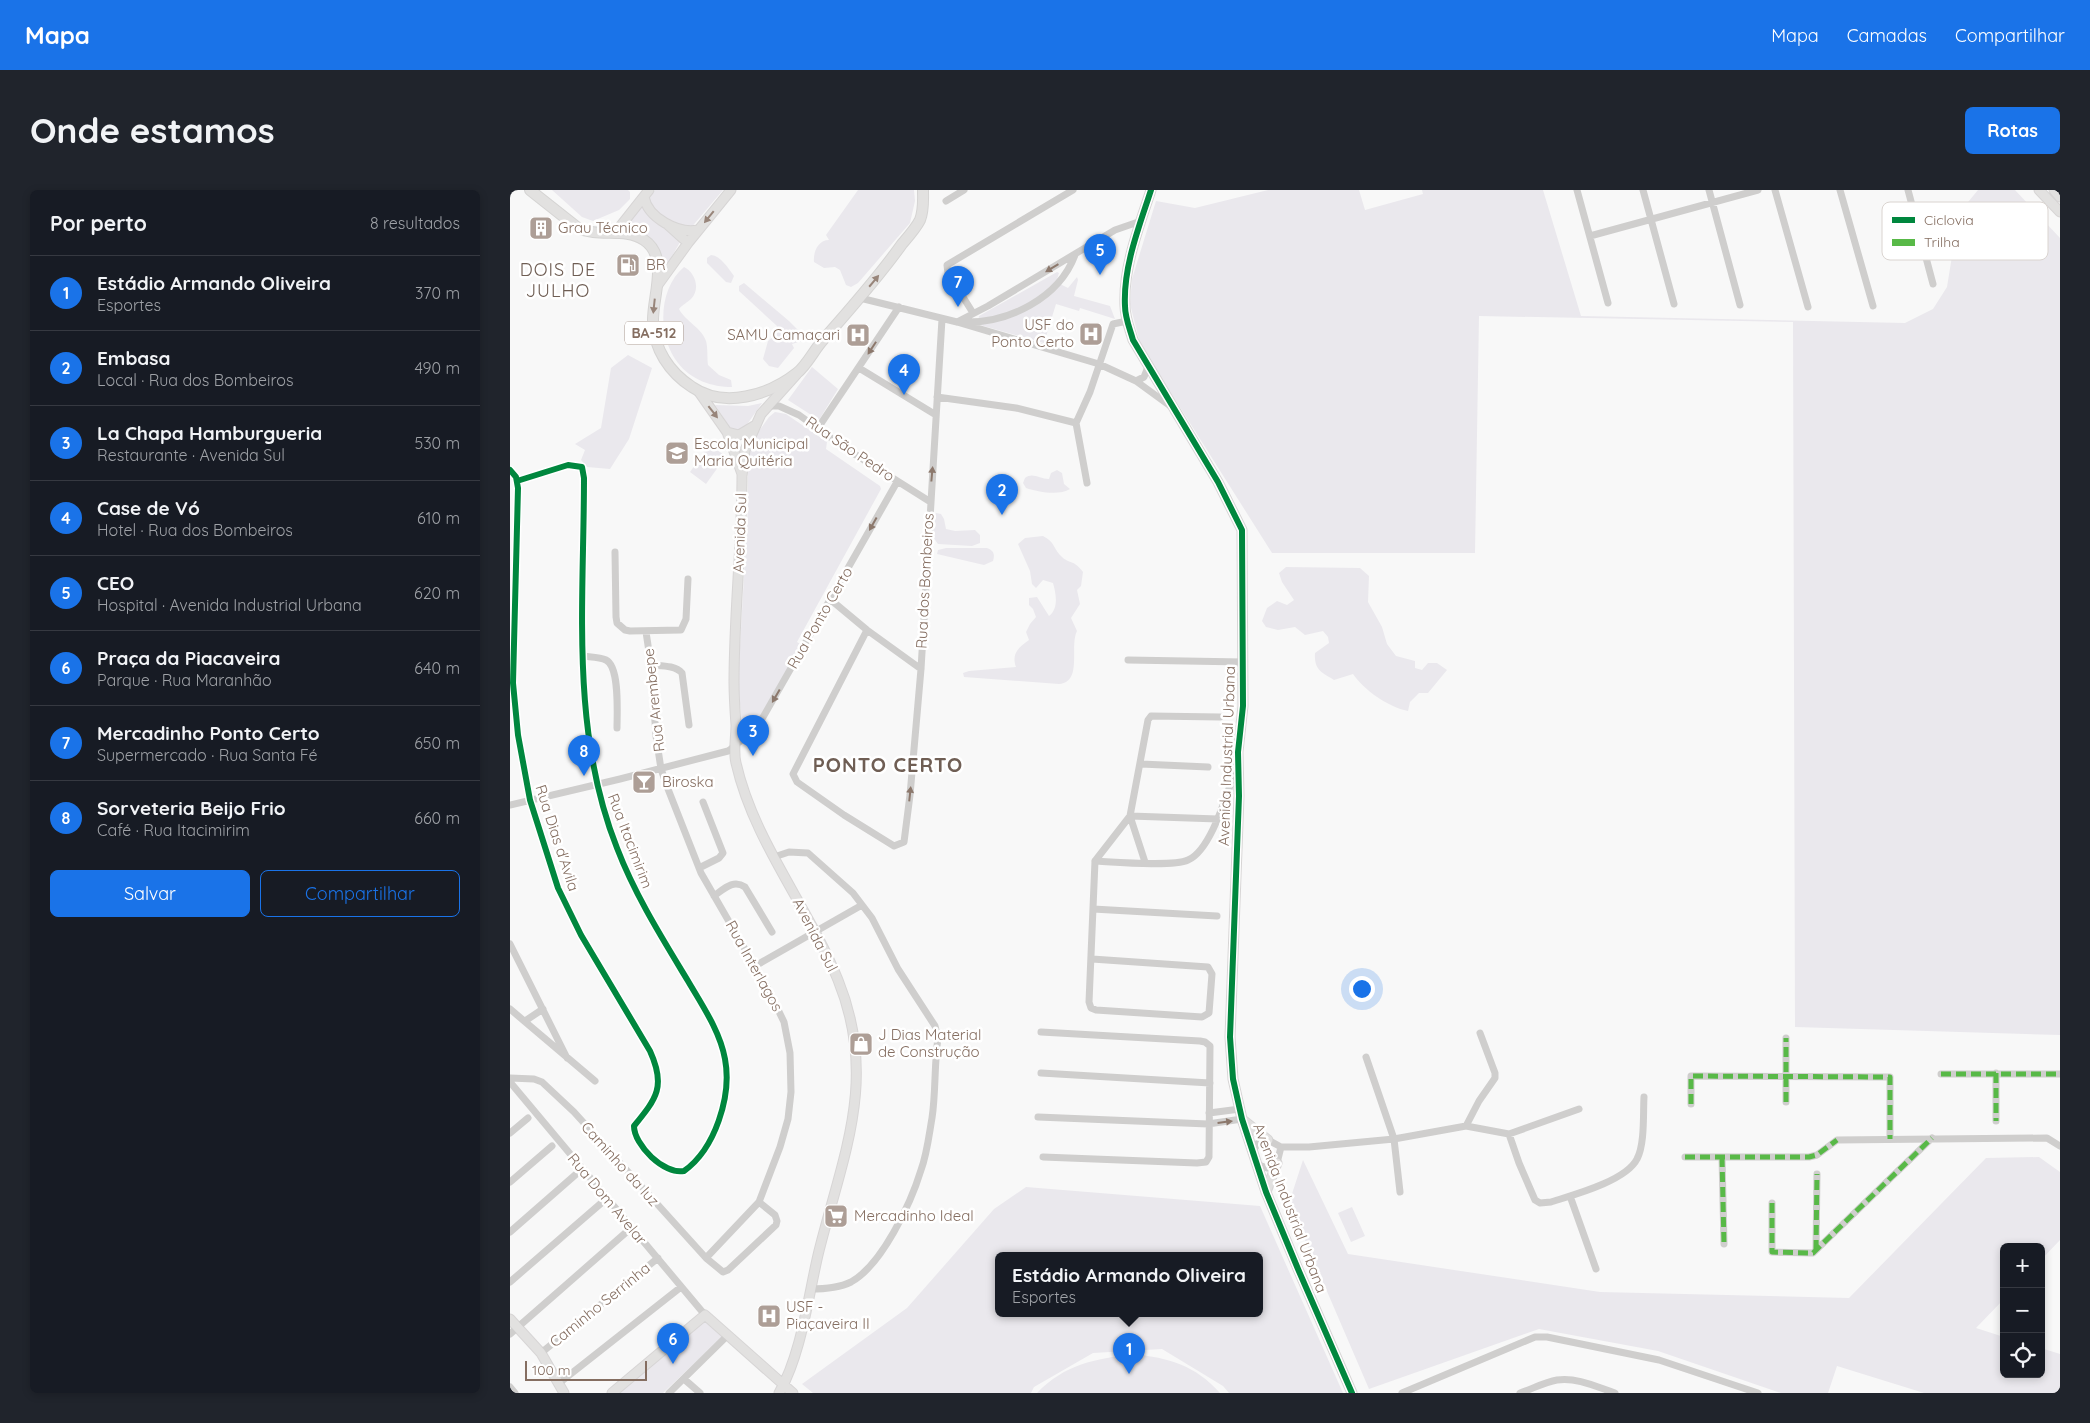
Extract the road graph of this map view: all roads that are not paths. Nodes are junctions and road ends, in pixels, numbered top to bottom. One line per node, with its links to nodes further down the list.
1 (530, 190): 24 (main road, BA-512)
2 (731, 190): 23 (street, one-way to 23)
3 (923, 190): 31 (main road, BA-512, one-way to 3)
4 (964, 190): 17 (street)
5 (1072, 190): 38 (street)
6 (1151, 190): 21 (street, Avenida Industrial Urbana)
7 (1577, 190): 25 (street)
8 (1642, 190): 20 (street)
9 (1709, 190): 18 (street)
10 (1758, 190): 18 (street)
11 (1775, 190): 37 (street)
12 (1840, 190): 35 (street)
13 (2039, 190): 19 (street)
14 (2054, 190): 16 (street)
15 (646, 193): 22 (street); 24 (street)
16 (2060, 196)
17 (946, 201)
18 (1712, 202): 20 (street); 34 (street)
19 (2060, 212)
20 (1651, 220): 25 (street); 33 (street)
21 (1141, 221): 27 (street); 40 (street, Avenida Industrial Urbana)
22 (668, 225): 23 (street); 26 (street)
23 (698, 230): 26 (street)
24 (616, 233): 30 (main road, BA-512)
25 (1590, 236): 32 (street)
26 (688, 243): 30 (street)
27 (1075, 254): 38 (street, one-way to 38); 41 (street)
28 (1927, 260): 29 (street)
29 (1933, 284)
30 (657, 286): 47 (main road, BA-512, one-way to 47)
31 (860, 298): 36 (street); 45 (main road, BA-512)
32 (1608, 303)
33 (1674, 304)
34 (1740, 305)
35 (1872, 306)
36 (899, 307): 39 (street); 44 (street, one-way to 44)
37 (1808, 307)
38 (973, 313): 41 (street)
39 (942, 319): 41 (street); 48 (street, Rua dos Bombeiros)
40 (1127, 321): 42 (street); 43 (street, Avenida Industrial Urbana)
41 (957, 322): 42 (street)
42 (1099, 364): 46 (street); 52 (street)
43 (1148, 367): 46 (street); 50 (street, Avenida Industrial Urbana)
44 (859, 368): 51 (street); 54 (street)
45 (798, 372): 47 (main road, BA-512); 49 (street, Avenida Sul)
46 (1136, 381): 50 (street)
47 (699, 392): 55 (street, Avenida Sul, one-way to 55)
48 (937, 397): 51 (street, Rua dos Bombeiros); 52 (street)
49 (767, 406): 53 (street, Avenida Sul); 54 (street, Rua São Pedro)
50 (1176, 411): 69 (street, Avenida Industrial Urbana)
51 (936, 415): 61 (street, Rua dos Bombeiros, one-way to 51)
52 (1076, 423): 60 (street)
53 (756, 424): 55 (street); 57 (street, Avenida Sul)
54 (818, 428): 59 (street, Rua São Pedro)
55 (727, 432): 57 (street, Avenida Sul)
56 (510, 470): 58 (street)
57 (742, 476): 75 (street, Avenida Sul)
58 (517, 481): 67 (street, Rua Itacimirim); 83 (street, Rua Dias d'Avila)
59 (897, 482): 61 (street, Rua São Pedro); 64 (street, Rua Ponto Certo, one-way to 64)
60 (1086, 482)
61 (929, 501): 71 (street, Rua dos Bombeiros)
62 (615, 552): 66 (street)
63 (688, 579): 66 (street)
64 (831, 600): 65 (street); 75 (street, Rua Ponto Certo, one-way to 75)
65 (867, 630): 71 (street); 71 (street, Rua dos Bombeiros, one-way to 71)
66 (646, 632): 70 (street, Rua Arembepe)
67 (583, 656): 74 (street); 80 (street, Rua Itacimirim)
68 (1128, 660): 69 (street)
69 (1243, 662): 76 (street, Avenida Industrial Urbana)
70 (652, 665): 73 (street); 79 (street, Rua Arembepe)
71 (921, 669)
72 (1220, 716): 77 (street)
73 (689, 725)
74 (617, 728)
75 (735, 747): 79 (street, Rua Ponto Certo); 88 (street, Avenida Sul)
76 (1238, 761): 81 (street, Avenida Industrial Urbana); 82 (street)
77 (1141, 764): 78 (street); 86 (street)
78 (1208, 767)
79 (661, 768): 80 (street, Rua Ponto Certo); 91 (street, Rua Interlagos)
80 (596, 785): 83 (street, Rua Ponto Certo); 144 (street, Rua Itacimirim)
81 (1239, 790): 82 (street); 121 (street, Avenida Industrial Urbana)
82 (1226, 793): 87 (street)
83 (530, 800): 85 (street, Rua Ponto Certo); 144 (street, Rua Dias d'Avila)
84 (703, 802): 91 (street)
85 (510, 804)
86 (1130, 816): 87 (street); 89 (street); 90 (street)
87 (1218, 819): 90 (street)
88 (774, 857): 93 (street); 97 (street, Avenida Sul)
89 (1096, 861): 90 (street); 94 (street)
90 (1145, 862)
91 (698, 868): 92 (street, Rua Interlagos)
92 (714, 896): 96 (street); 100 (street, Rua Interlagos)
93 (862, 905): 97 (street); 164 (street)
94 (1093, 909): 95 (street); 99 (street)
95 (1217, 916)
96 (772, 932)
97 (815, 933): 100 (street); 164 (street, Avenida Sul)
98 (510, 944): 102 (street)
99 (1092, 959): 99 (street)
100 (755, 966): 153 (street, Rua Interlagos)
101 (510, 1009): 103 (street)
102 (543, 1009): 103 (street); 108 (street)
103 (525, 1021): 108 (street)
104 (1041, 1032): 117 (street)
105 (1480, 1034): 129 (street)
106 (1786, 1038): 113 (street)
107 (1366, 1057): 132 (street)
108 (567, 1058): 115 (street)
109 (1041, 1073): 117 (street)
110 (1996, 1073): 111 (street); 112 (street); 127 (street)
111 (1941, 1074)
112 (2060, 1074)
113 (1786, 1077): 119 (street); 120 (street); 134 (street)
114 (510, 1078): 160 (street, Caminho da luz)
115 (595, 1081)
116 (510, 1082): 146 (street, Rua Dom Avelar)
117 (1210, 1083): 123 (street)
118 (1644, 1097): 151 (street)
119 (1786, 1102)
120 (1691, 1104)
121 (1240, 1109): 123 (street); 126 (street, Avenida Industrial Urbana)
122 (1579, 1109): 131 (street)
123 (1208, 1113): 128 (street)
124 (1038, 1117): 128 (street)
125 (528, 1118): 130 (street)
126 (1242, 1120): 128 (street, one-way to 126); 135 (street); 139 (street, Avenida Industrial Urbana)
127 (1996, 1121)
128 (1208, 1124): 140 (street)
129 (1466, 1126): 131 (street); 132 (street)
130 (510, 1133)
131 (1509, 1134): 151 (street)
132 (1394, 1138): 138 (street); 150 (street)
133 (1932, 1138): 134 (street); 137 (street); 158 (street)
134 (1890, 1139): 142 (street)
135 (1268, 1140): 138 (street); 139 (street)
136 (552, 1146): 148 (street)
137 (2060, 1146)
138 (1281, 1147): 143 (street)
139 (1253, 1151): 145 (street, Avenida Industrial Urbana)
140 (1043, 1157)
141 (1685, 1157): 142 (street)
142 (1722, 1157): 157 (street)
143 (1277, 1163): 145 (street); 149 (street)
144 (658, 1164)
145 (1256, 1164): 149 (street, Avenida Industrial Urbana)
146 (582, 1169): 152 (street, Rua Dom Avelar); 156 (street)
147 (1817, 1174): 158 (street)
148 (510, 1182)
149 (1266, 1192): 181 (street, Avenida Industrial Urbana)
150 (1400, 1192)
151 (1570, 1196): 161 (street)
152 (606, 1199): 155 (street, Rua Dom Avelar); 162 (street)
153 (759, 1202): 160 (street, Rua Interlagos); 160 (street, Caminho da luz)
154 (1772, 1203): 158 (street)
155 (630, 1228): 159 (street, Rua Dom Avelar); 167 (street)
156 (510, 1232)
157 (1724, 1244)
158 (1816, 1250)
159 (658, 1258): 163 (street, Rua Dom Avelar); 169 (street, Caminho Serrinha)
160 (706, 1258)
161 (1596, 1268)
162 (510, 1282)
163 (681, 1287): 165 (street, Rua Dom Avelar); 171 (street)
164 (810, 1289): 172 (street, Avenida Sul)
165 (705, 1315): 168 (street); 176 (street)
166 (510, 1319): 167 (street)
167 (514, 1331): 169 (street)
168 (728, 1335): 170 (street); 172 (street)
169 (541, 1352): 171 (street)
170 (684, 1379): 177 (street); 178 (street)
171 (558, 1384): 175 (street)
172 (784, 1384): 179 (street, Avenida Sul); 180 (street)
173 (510, 1387): 174 (street)
174 (515, 1393)
175 (564, 1393)
176 (612, 1393)
177 (669, 1393)
178 (700, 1393)
179 (779, 1393)
180 (794, 1393)
181 (1352, 1393)
182 (1402, 1393): 185 (street)
183 (1520, 1393): 184 (street)
184 (1615, 1393)
185 (1758, 1393)

